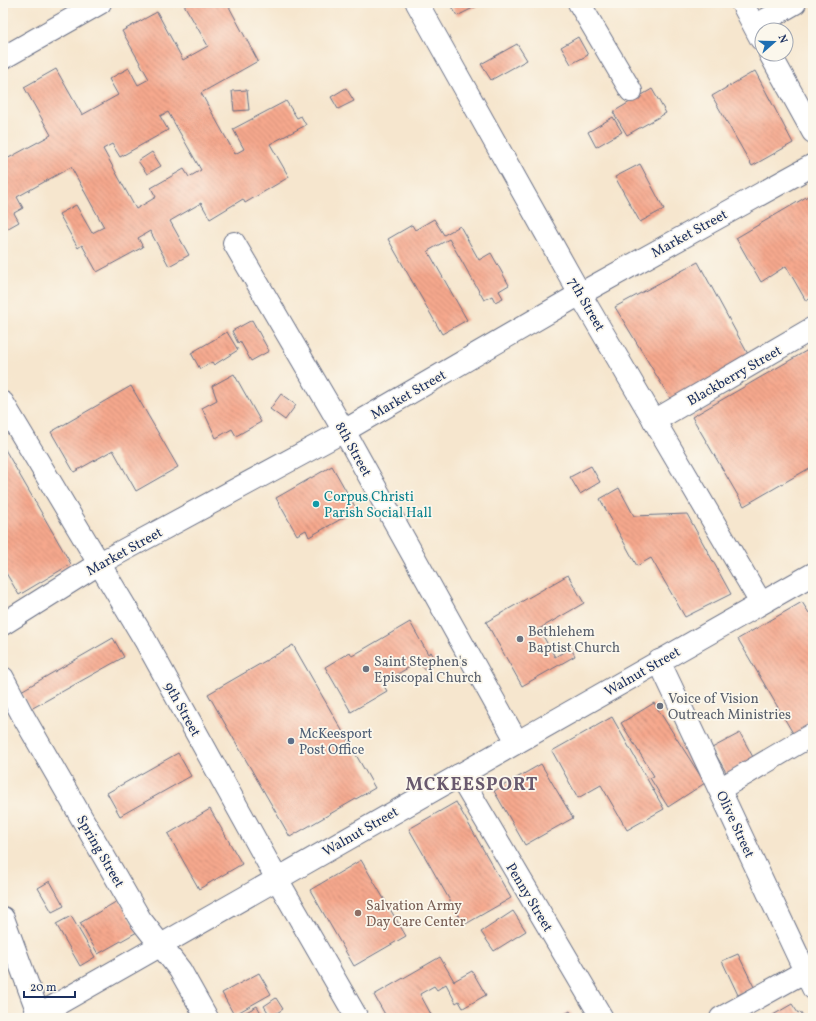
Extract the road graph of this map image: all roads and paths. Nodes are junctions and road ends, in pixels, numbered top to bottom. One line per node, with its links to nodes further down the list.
1 (100, 3): 8 (street)
2 (417, 3): 14 (street, 7th Street)
3 (580, 3): 10 (street)
4 (742, 3): 7 (street)
5 (795, 3): 6 (street)
6 (772, 22)
7 (754, 26)
8 (3, 58)
9 (774, 62): 11 (street)
10 (630, 91)
11 (813, 132)
12 (813, 165): 14 (street, Market Street)
13 (234, 243): 18 (street, 8th Street)
14 (580, 294): 17 (street, 7th Street); 18 (street, Market Street)
15 (813, 328): 17 (street, Blackberry Street)
16 (5, 411): 19 (street, 9th Street)
17 (654, 421): 21 (street, 7th Street)
18 (344, 431): 19 (street, Market Street); 26 (street, 8th Street)
19 (100, 563): 22 (street, Market Street); 29 (street, 9th Street)
20 (813, 574): 21 (street, Walnut Street)
21 (761, 603): 23 (street, Walnut Street)
22 (3, 624)
23 (659, 661): 26 (street, Walnut Street); 28 (street, Olive Street)
24 (3, 678): 31 (street, Spring Street)
25 (813, 734): 28 (street)
26 (517, 742): 27 (street, Walnut Street)
27 (459, 775): 29 (street, Walnut Street); 36 (street, Penny Street)
28 (720, 789): 32 (street, Olive Street)
29 (277, 879): 31 (street, Walnut Street); 35 (street, 9th Street)
30 (3, 918): 33 (street)
31 (162, 946): 33 (street, Walnut Street); 34 (street, Spring Street)
32 (810, 975): 37 (street)
33 (38, 1017)
34 (207, 1018)
35 (357, 1018)
36 (602, 1018)
37 (721, 1018)

